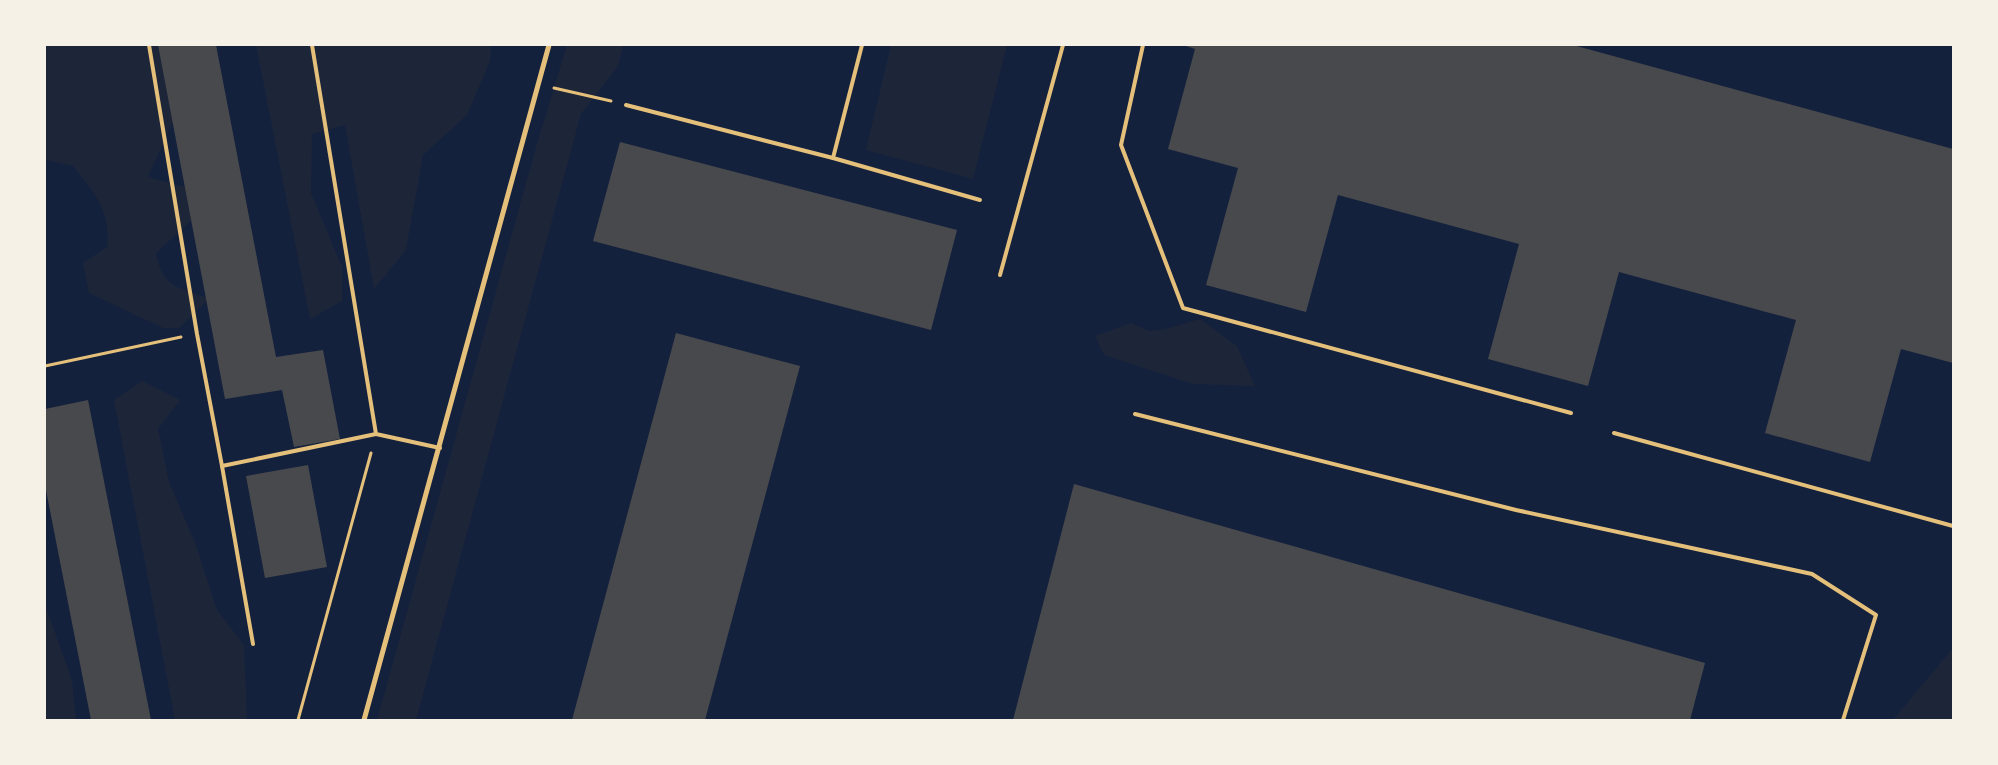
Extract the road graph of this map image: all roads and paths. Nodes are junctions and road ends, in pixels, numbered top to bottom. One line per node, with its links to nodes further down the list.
1 (149, 45): 13 (lane)
2 (312, 45): 18 (lane)
3 (549, 45): 7 (street)
4 (862, 45): 10 (lane)
5 (1063, 45): 12 (lane)
6 (1143, 45): 15 (lane)
7 (538, 85): 8 (path); 19 (street)
8 (606, 100)
9 (626, 105): 10 (lane)
10 (833, 158): 11 (lane)
11 (980, 200)
12 (1000, 274)
13 (197, 334): 14 (path); 20 (lane)
14 (45, 366)
15 (1571, 413)
16 (1135, 414): 25 (lane)
17 (1614, 432): 21 (lane)
18 (376, 434): 19 (lane); 20 (lane); 23 (path)
19 (440, 448): 24 (street)
20 (222, 466): 22 (lane)
21 (1953, 526)
22 (253, 644)
23 (298, 720)
24 (364, 720)
25 (1843, 720)

